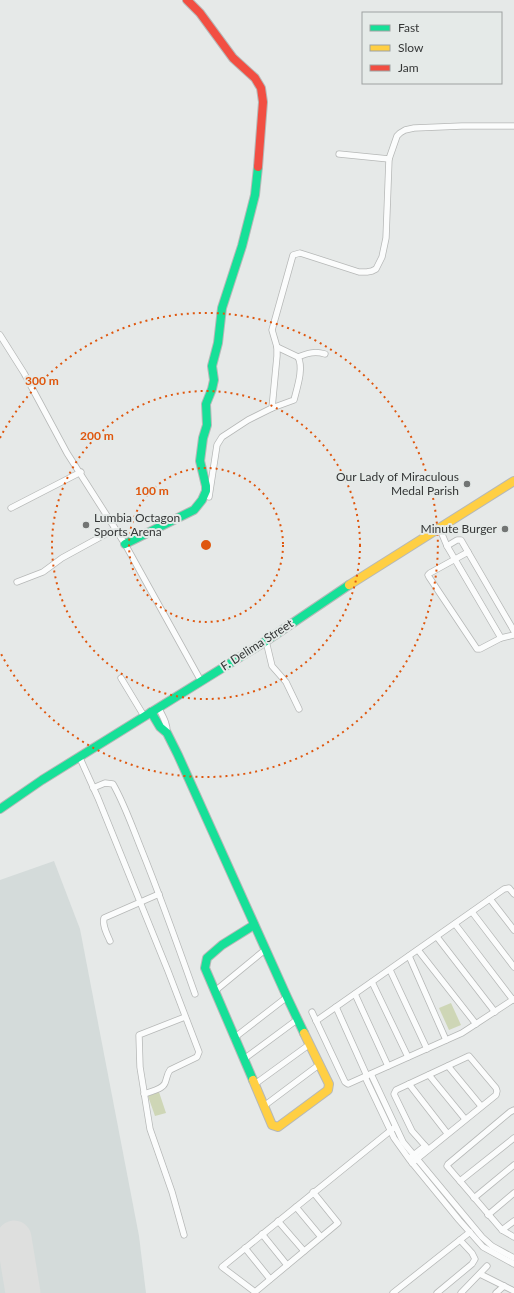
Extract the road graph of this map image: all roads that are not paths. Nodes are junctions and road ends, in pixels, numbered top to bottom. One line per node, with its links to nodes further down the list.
1 (187, 0): 16 (street)
2 (514, 126): 4 (street)
3 (339, 154): 4 (street)
4 (389, 159): 6 (street)
5 (0, 335): 10 (street)
6 (277, 347): 8 (street); 9 (street)
7 (325, 354): 8 (street)
8 (298, 357): 9 (street)
9 (272, 408): 12 (street)
10 (81, 472): 13 (street); 15 (street)
11 (514, 482): 14 (street, F. Delima Street)
12 (209, 497)
13 (11, 508)
14 (439, 527): 17 (street); 24 (street, F. Delima Street)
15 (115, 529): 16 (street); 20 (street)
16 (125, 544): 26 (street)
17 (446, 546): 18 (street); 19 (street)
18 (468, 552): 19 (street); 21 (street)
19 (455, 560): 23 (street); 23 (street)
20 (16, 582)
21 (514, 630)
22 (514, 635): 23 (street)
23 (501, 638)
24 (266, 640): 26 (street, F. Delima Street); 27 (street)
25 (121, 678): 28 (street)
26 (201, 681): 28 (street, F. Delima Street)
27 (299, 709)
28 (151, 712): 29 (street, F. Delima Street); 38 (street)
29 (80, 756): 30 (street); 31 (street, F. Delima Street)
30 (93, 788): 33 (street); 35 (street)
31 (0, 810)
32 (514, 893): 34 (street)
33 (159, 894): 35 (street); 49 (street)
34 (490, 899): 36 (street); 39 (street)
35 (139, 902): 41 (street); 56 (street)
36 (472, 912): 37 (street); 45 (street)
37 (455, 924): 40 (street); 52 (street)
38 (254, 925): 42 (street); 48 (street)
39 (514, 930)
40 (437, 937): 43 (street); 55 (street)
41 (110, 940)
42 (266, 950): 48 (street); 51 (street)
43 (418, 950): 44 (street); 59 (street)
44 (409, 956): 46 (street); 61 (street)
45 (514, 967)
46 (390, 970): 47 (street); 63 (street)
47 (372, 982): 50 (street); 64 (street)
48 (215, 991): 60 (street)
49 (195, 994)
50 (355, 994): 53 (street); 67 (street)
51 (287, 997): 57 (street); 60 (street)
52 (513, 1000): 55 (street)
53 (336, 1007): 58 (street); 70 (street)
54 (312, 1012): 58 (street)
55 (495, 1012): 59 (street)
56 (185, 1017): 75 (street); 75 (street)
57 (298, 1019): 62 (street); 65 (street)
58 (316, 1021): 70 (street)
59 (476, 1024): 61 (street)
60 (234, 1038): 65 (street)
61 (446, 1040): 63 (street)
62 (310, 1044): 66 (street); 71 (street)
63 (427, 1048): 64 (street)
64 (408, 1057): 67 (street)
65 (244, 1058): 71 (street)
66 (320, 1064): 76 (street); 76 (street)
67 (388, 1066): 70 (street)
68 (448, 1066): 69 (street); 77 (street); 77 (street)
69 (429, 1075): 73 (street); 79 (street)
70 (368, 1076): 72 (street); 74 (street)
71 (255, 1084): 76 (street)
72 (375, 1084): 74 (street); 80 (street)
73 (409, 1084): 81 (street); 83 (street)
74 (369, 1087): 80 (street)
75 (144, 1094): 97 (street)
76 (264, 1106)
77 (481, 1106): 79 (street)
78 (514, 1110): 86 (street)
79 (464, 1120): 81 (street)
80 (393, 1128): 84 (street); 87 (street)
81 (447, 1133): 83 (street)
82 (514, 1138): 86 (street)
83 (426, 1148): 84 (street)
84 (413, 1159): 95 (street)
85 (514, 1165): 89 (street)
86 (460, 1181): 89 (street)
87 (313, 1192): 90 (street); 98 (street)
88 (514, 1193): 91 (street)
89 (474, 1198): 91 (street)
90 (296, 1206): 92 (street); 98 (street)
91 (488, 1214): 94 (street)
92 (278, 1221): 96 (street); 103 (street)
93 (514, 1221): 94 (street)
94 (502, 1230): 99 (street)
95 (473, 1232): 100 (street); 102 (street)
96 (262, 1234): 101 (street); 106 (street)
97 (184, 1235)
98 (321, 1237): 103 (street)
99 (514, 1237)
100 (460, 1240): 112 (street); 113 (street)
101 (245, 1248): 109 (street); 109 (street)
102 (491, 1249): 104 (street); 105 (street)
103 (304, 1251): 106 (street)
104 (514, 1258)
105 (514, 1264)
106 (287, 1265): 109 (street)
107 (487, 1266): 108 (street)
108 (480, 1274): 110 (street); 114 (street)
109 (270, 1279)
110 (504, 1286): 111 (street); 115 (street)
111 (514, 1291)
112 (393, 1293)
113 (437, 1293)
114 (461, 1293)
115 (496, 1293)

